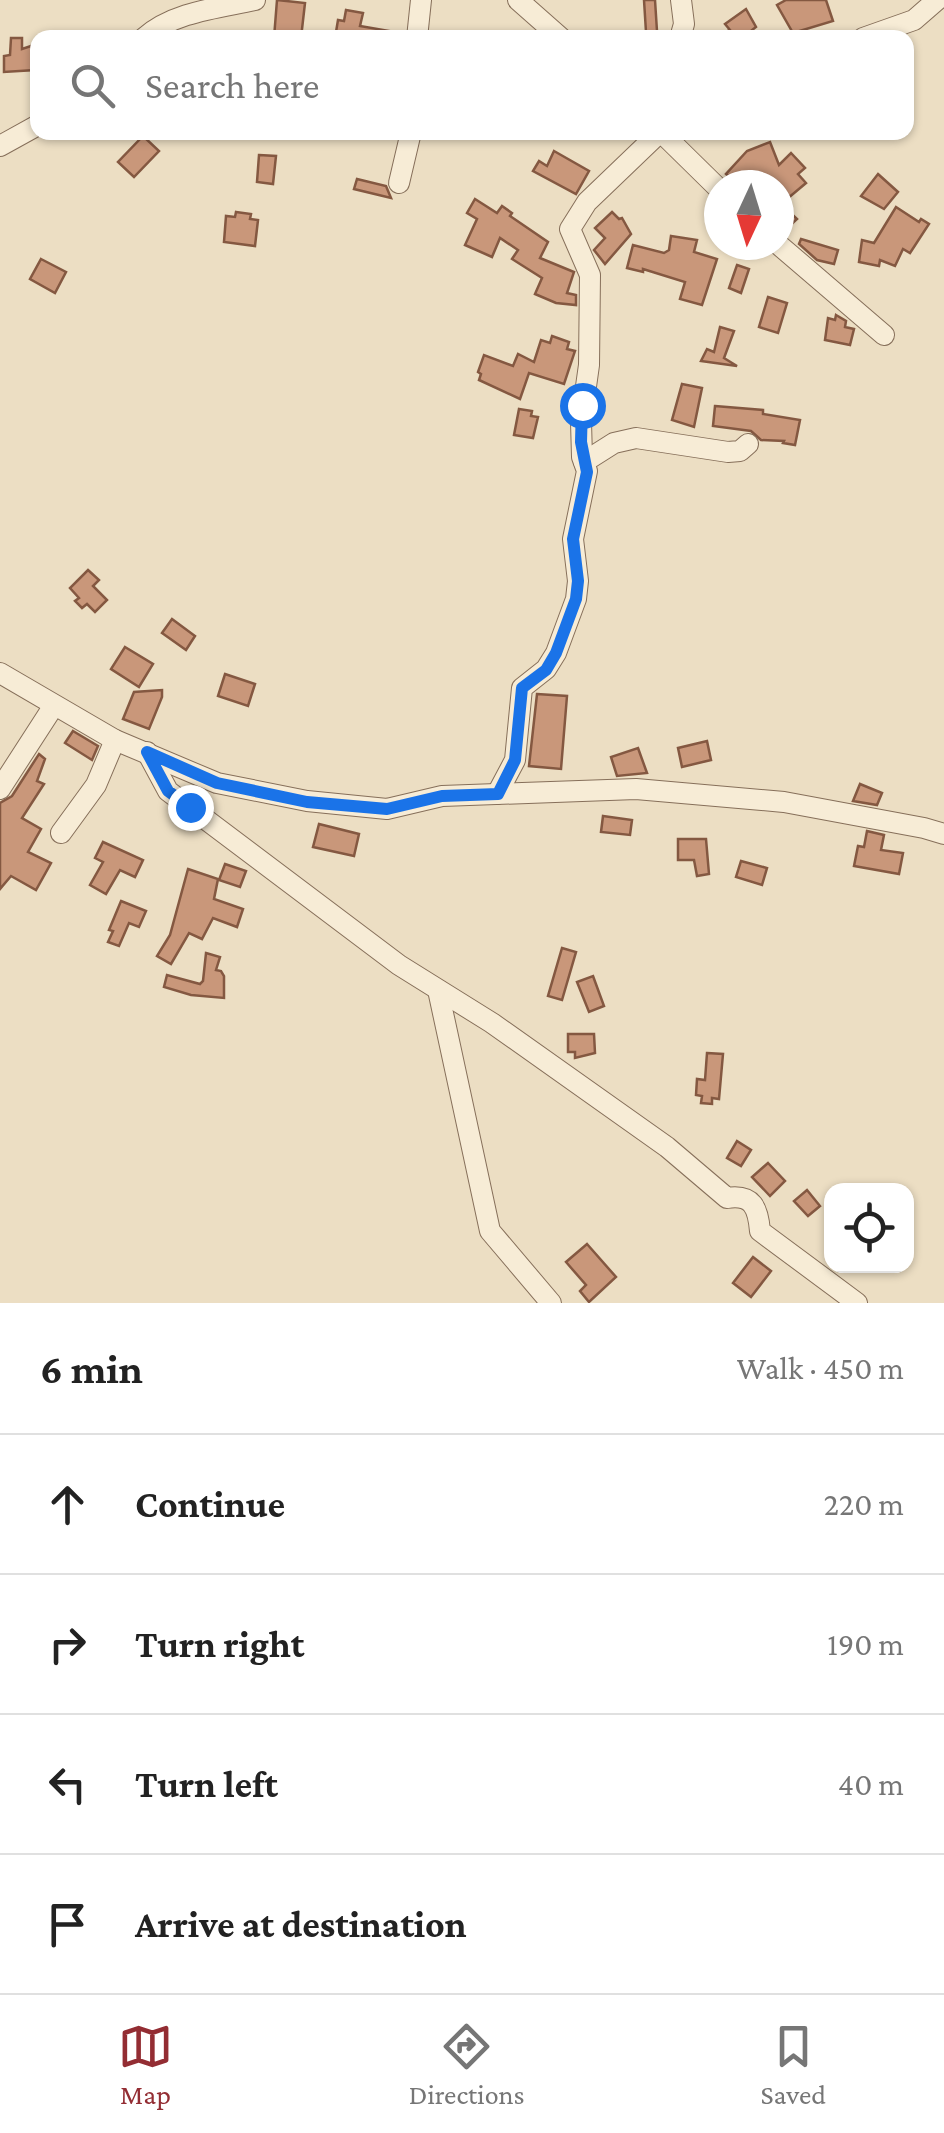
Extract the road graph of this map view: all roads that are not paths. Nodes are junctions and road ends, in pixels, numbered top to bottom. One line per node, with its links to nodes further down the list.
1 (254, 0): 8 (street)
2 (421, 0): 9 (street)
3 (518, 0): 10 (street)
4 (681, 0): 11 (street)
5 (937, 0): 7 (street)
6 (944, 18): 7 (street)
7 (914, 20): 12 (street)
8 (154, 30)
9 (418, 30)
10 (551, 30)
11 (682, 30)
12 (886, 30)
13 (30, 129): 17 (street)
14 (409, 140): 19 (street)
15 (652, 140): 23 (street)
16 (668, 140): 18 (street)
17 (0, 146)
18 (704, 175)
19 (399, 183)
20 (794, 258): 21 (street)
21 (884, 335)
22 (748, 444): 23 (street)
23 (584, 462): 29 (street)
24 (0, 673): 25 (street)
25 (53, 706): 26 (street); 28 (street)
26 (115, 740): 27 (street); 30 (street)
27 (147, 752): 29 (street); 32 (street)
28 (0, 789)
29 (498, 794): 31 (street)
30 (62, 833)
31 (944, 834)
32 (438, 990): 33 (street); 34 (street)
33 (551, 1303)
34 (858, 1303)

